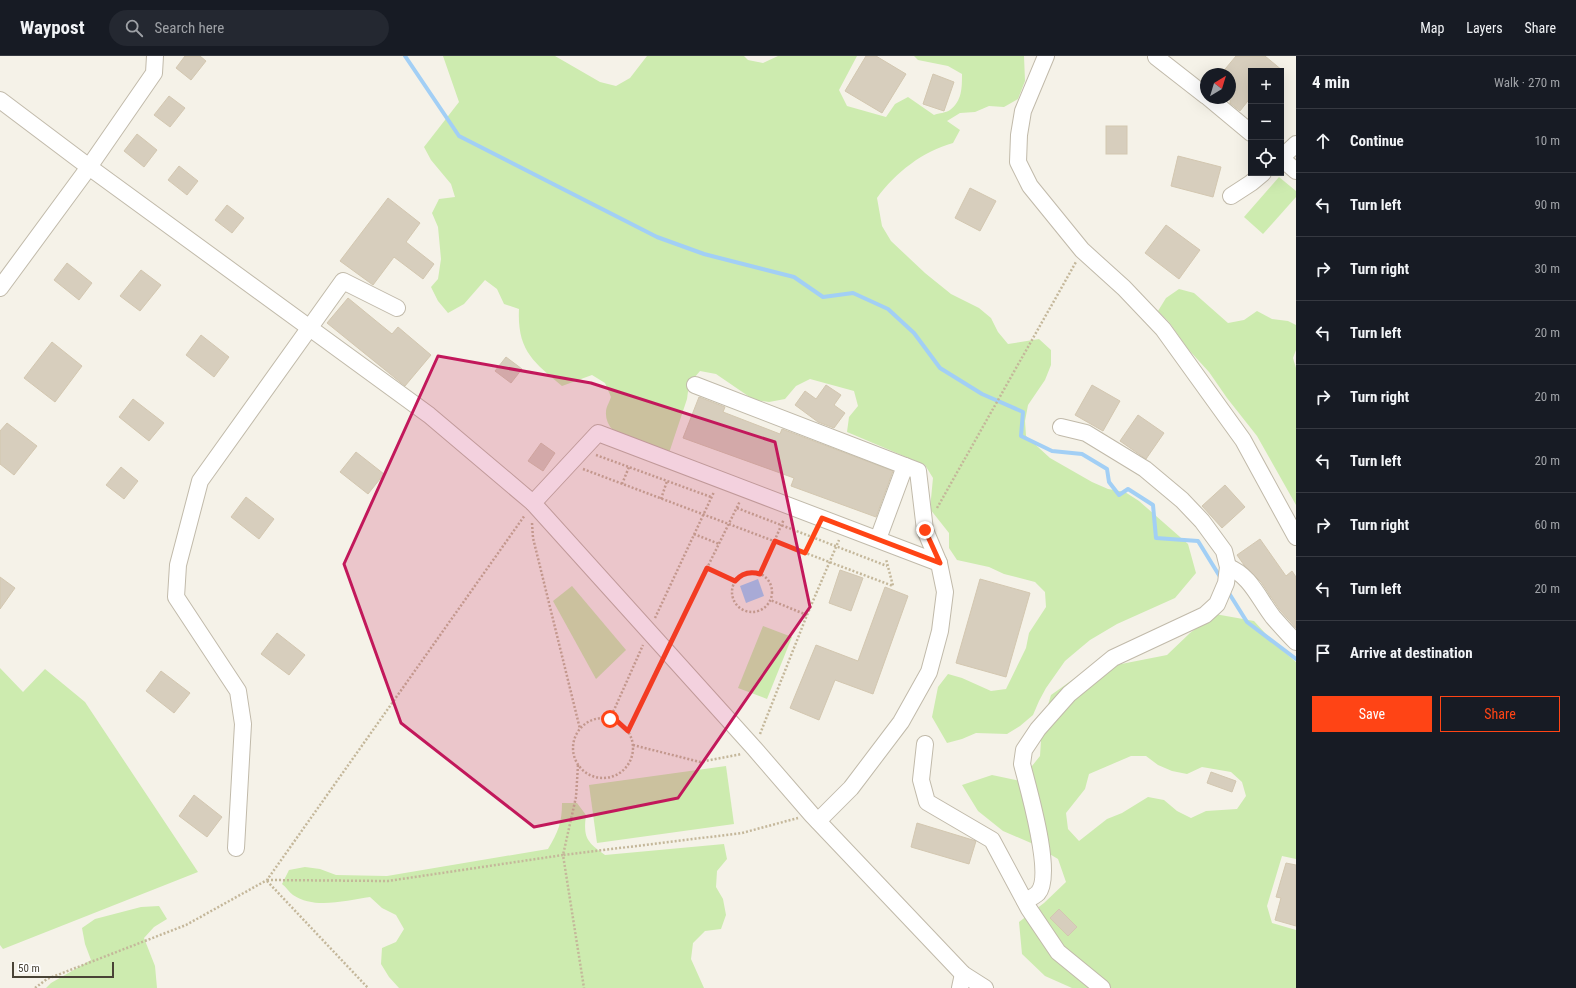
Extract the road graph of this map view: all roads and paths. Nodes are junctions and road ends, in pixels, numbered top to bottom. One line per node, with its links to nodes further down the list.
1 (155, 56): 11 (lane)
2 (1046, 56): 15 (lane)
3 (1156, 56): 4 (lane)
4 (1200, 91)
5 (0, 100): 11 (lane)
6 (1216, 104): 7 (lane)
7 (1248, 130)
8 (1296, 144): 9 (lane)
9 (1284, 155)
10 (1284, 161): 12 (lane)
11 (89, 167): 16 (lane); 18 (lane)
12 (1296, 171)
13 (1259, 176): 14 (lane)
14 (1231, 196)
15 (1082, 250): 29 (path); 42 (lane)
16 (0, 288)
17 (397, 308): 18 (lane)
18 (310, 326): 32 (lane); 68 (lane)
19 (695, 385): 23 (lane)
20 (1061, 427): 51 (lane)
21 (582, 450): 22 (lane); 24 (path); 25 (lane)
22 (569, 464): 27 (path); 32 (lane)
23 (905, 466): 43 (lane); 49 (lane)
24 (629, 467): 26 (path); 27 (path)
25 (720, 479): 28 (lane); 30 (path)
26 (667, 481): 30 (path); 31 (path)
27 (622, 484): 31 (path)
28 (746, 489): 33 (lane); 34 (path)
29 (947, 489)
30 (711, 497): 35 (path)
31 (661, 498): 35 (path)
32 (533, 504): 57 (lane); 61 (path); 70 (path)
33 (790, 506): 36 (lane); 38 (path)
34 (737, 508): 37 (path); 38 (path)
35 (703, 515): 37 (path); 40 (path)
36 (822, 518): 39 (lane); 41 (path)
37 (729, 524): 44 (path); 45 (path)
38 (782, 525): 41 (path); 44 (path)
39 (846, 527): 43 (lane); 46 (path)
40 (694, 534): 45 (path); 57 (path)
41 (813, 537): 46 (path); 47 (path)
42 (1296, 537)
43 (880, 540): 49 (lane); 50 (path)
44 (775, 541): 47 (path); 53 (path)
45 (719, 544): 52 (path)
46 (837, 546): 48 (path); 50 (path)
47 (805, 553): 48 (path)
48 (829, 562): 50 (path); 56 (path)
49 (940, 563): 67 (lane)
50 (888, 566)
51 (1228, 567): 58 (lane); 71 (lane)
52 (707, 568): 54 (path); 59 (path)
53 (760, 574): 54 (path); 55 (path)
54 (735, 581): 55 (path)
55 (770, 600): 56 (path)
56 (807, 615): 65 (path)
57 (649, 632): 59 (lane); 60 (path)
58 (1296, 642)
59 (666, 650): 62 (path); 65 (lane)
60 (610, 719): 61 (path); 62 (path)
61 (580, 729): 66 (path)
62 (628, 731): 64 (path)
63 (925, 744): 71 (lane)
64 (633, 745): 65 (path); 66 (path)
65 (754, 748): 67 (lane)
66 (578, 765): 69 (path)
67 (815, 818): 69 (path); 72 (lane)
68 (236, 848)
69 (563, 855): 70 (path); 75 (path)
70 (267, 880): 73 (path); 74 (path)
71 (1025, 902): 77 (lane)
72 (962, 981): 76 (lane)
73 (35, 988)
74 (368, 988)
75 (584, 988)
76 (985, 988)
77 (1102, 988)

